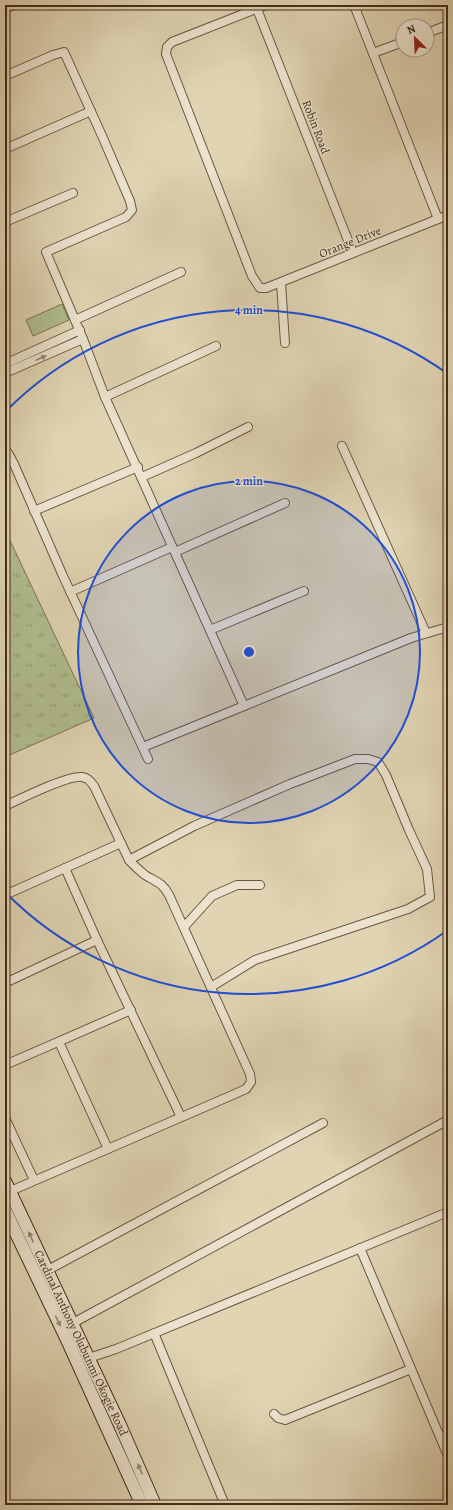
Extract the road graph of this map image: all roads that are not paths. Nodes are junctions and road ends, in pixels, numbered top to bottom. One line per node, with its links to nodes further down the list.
1 (14, 5): 4 (street)
2 (266, 5): 5 (street)
3 (354, 5): 9 (street)
4 (5, 9)
5 (258, 9): 17 (street, Robin Road); 19 (street, Orange Drive)
6 (448, 25): 7 (street)
7 (435, 30)
8 (395, 45): 9 (street)
9 (373, 53): 15 (street)
10 (5, 76): 11 (street)
11 (91, 111): 12 (street); 20 (street)
12 (5, 149)
13 (72, 193): 16 (street)
14 (448, 215): 15 (street, Orange Drive)
15 (438, 219): 17 (street, Orange Drive)
16 (5, 222)
17 (353, 254): 19 (street, Orange Drive)
18 (181, 272): 20 (street)
19 (280, 283): 23 (street)
20 (75, 320): 21 (street)
21 (80, 330): 22 (street); 25 (street)
22 (83, 339): 26 (street, one-way to 22); 27 (street)
23 (285, 343)
24 (216, 346): 27 (street)
25 (5, 364)
26 (5, 373)
27 (105, 397): 31 (street)
28 (248, 427): 32 (street)
29 (342, 446): 40 (street)
30 (5, 454): 34 (street)
31 (138, 467): 32 (street); 34 (street)
32 (142, 477): 35 (street)
33 (285, 503): 35 (street)
34 (34, 511): 37 (street)
35 (174, 549): 37 (street); 39 (street)
36 (304, 591): 39 (street)
37 (70, 592): 42 (street)
38 (448, 627): 40 (street)
39 (210, 630): 41 (street)
40 (426, 633): 41 (street)
41 (244, 706): 42 (street)
42 (142, 747): 43 (street)
43 (148, 759)
44 (5, 806): 45 (street)
45 (121, 843): 46 (street); 47 (street)
46 (129, 860): 50 (street); 53 (street)
47 (65, 868): 49 (street); 51 (street)
48 (260, 885): 50 (street)
49 (5, 895)
50 (184, 927): 53 (street)
51 (97, 940): 52 (street); 54 (street)
52 (5, 983)
53 (211, 987): 57 (street)
54 (131, 1010): 55 (street); 57 (street)
55 (59, 1042): 56 (street); 61 (street)
56 (5, 1065)
57 (181, 1117): 61 (street)
58 (5, 1118): 62 (street)
59 (448, 1120): 68 (street)
60 (322, 1123): 67 (street)
61 (108, 1149): 62 (street)
62 (34, 1180): 63 (street)
63 (7, 1188): 67 (street, Cardinal Anthony Olubunmi Okogie Road, one-way to 63)
64 (5, 1210): 74 (street, Cardinal Anthony Olubunmi Okogie Road, one-way to 74)
65 (448, 1212): 66 (street)
66 (360, 1248): 69 (street); 71 (street)
67 (46, 1271): 68 (street, Cardinal Anthony Olubunmi Okogie Road)
68 (73, 1323): 70 (street, Cardinal Anthony Olubunmi Okogie Road)
69 (154, 1333): 70 (street); 76 (street)
70 (89, 1358): 75 (street, Cardinal Anthony Olubunmi Okogie Road, one-way to 70)
71 (411, 1369): 72 (street); 73 (street)
72 (274, 1414)
73 (448, 1456)
74 (142, 1505)
75 (155, 1505)
76 (225, 1505)

